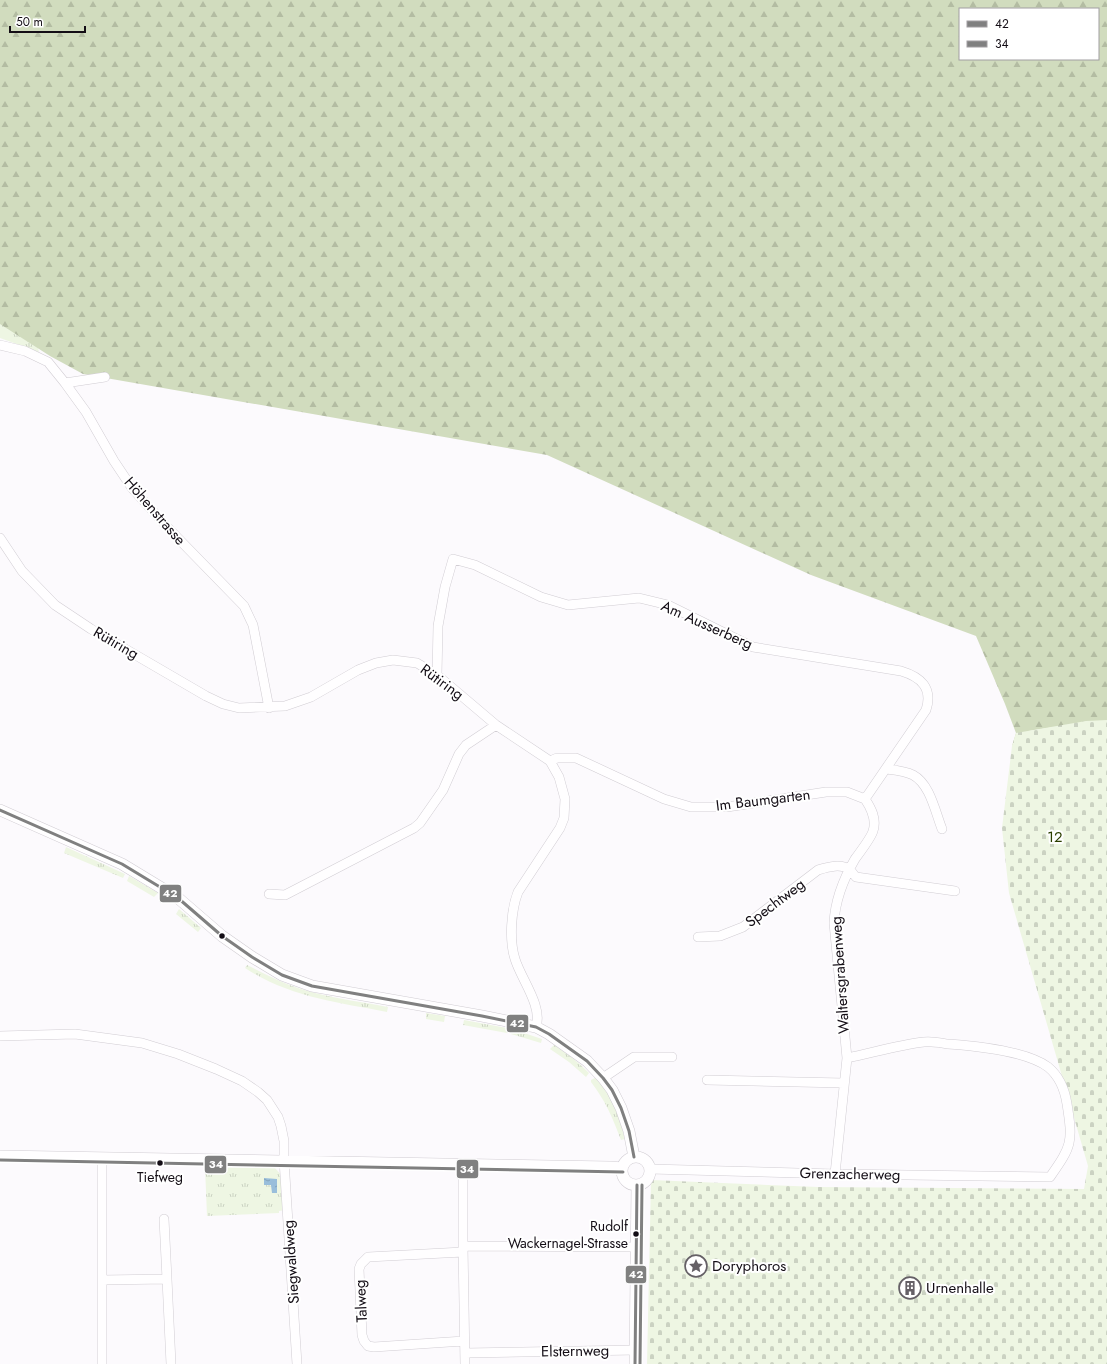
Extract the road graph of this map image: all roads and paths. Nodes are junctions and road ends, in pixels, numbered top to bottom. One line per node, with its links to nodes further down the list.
1 (0, 345): 3 (street, Höhenstrasse)
2 (105, 377): 3 (street)
3 (65, 383): 6 (street, Höhenstrasse)
4 (0, 538): 6 (street, Rütiring)
5 (437, 675): 6 (street, Rütiring); 7 (street, Rütiring); 9 (street, Am Ausserberg)
6 (269, 708)
7 (496, 725): 8 (street, Rütiring); 15 (street)
8 (550, 761): 10 (street, Im Baumgarten); 17 (street, Rütiring)
9 (886, 769): 10 (street, Am Ausserberg); 12 (street)
10 (865, 799): 13 (street, Waltersgrabenweg)
11 (0, 810): 17 (street)
12 (942, 828)
13 (849, 869): 14 (street); 16 (street, Spechtweg); 20 (street, Waltersgrabenweg)
14 (955, 891)
15 (269, 894)
16 (698, 937)
17 (536, 1028): 21 (street)
18 (0, 1036): 27 (street, Siegwaldweg)
19 (672, 1057): 21 (street)
20 (847, 1058): 23 (street, Waltersgrabenweg); 31 (street, Grenzacherweg)
21 (603, 1078): 26 (street)
22 (707, 1080): 23 (street)
23 (844, 1083): 31 (street, Waltersgrabenweg)
24 (0, 1155): 25 (street)
25 (102, 1157): 27 (street); 37 (street)
26 (634, 1157): 29 (street); 30 (street)
27 (284, 1160): 28 (street); 43 (street, Siegwaldweg)
28 (463, 1163): 29 (street); 35 (street)
29 (623, 1167): 32 (street)
30 (650, 1169): 31 (street, Grenzacherweg); 32 (street)
31 (835, 1174)
32 (637, 1185): 34 (street)
33 (164, 1219): 36 (street)
34 (636, 1247): 35 (street); 39 (street)
35 (463, 1249): 38 (street); 38 (street, Talweg)
36 (167, 1279): 37 (street); 42 (street)
37 (102, 1280): 41 (street)
38 (464, 1340): 40 (street)
39 (636, 1350): 40 (street, Elsternweg); 45 (street)
40 (466, 1353): 44 (street)
41 (102, 1364)
42 (171, 1364)
43 (297, 1364)
44 (465, 1364)
45 (635, 1364)

